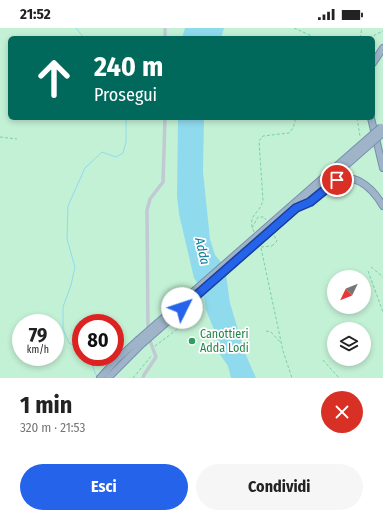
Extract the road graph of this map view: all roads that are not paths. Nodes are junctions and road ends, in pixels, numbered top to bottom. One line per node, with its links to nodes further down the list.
1 (383, 48): 2 (highway)
2 (375, 60)
3 (165, 120): 12 (street)
4 (371, 120): 6 (highway)
5 (382, 128): 8 (highway, bridge); 9 (highway, bridge)
6 (383, 168)
7 (383, 206): 8 (highway, bridge)
8 (296, 208): 9 (highway, bridge)
9 (140, 342): 10 (highway); 11 (highway)
10 (101, 378)
11 (108, 378)
12 (143, 378)

